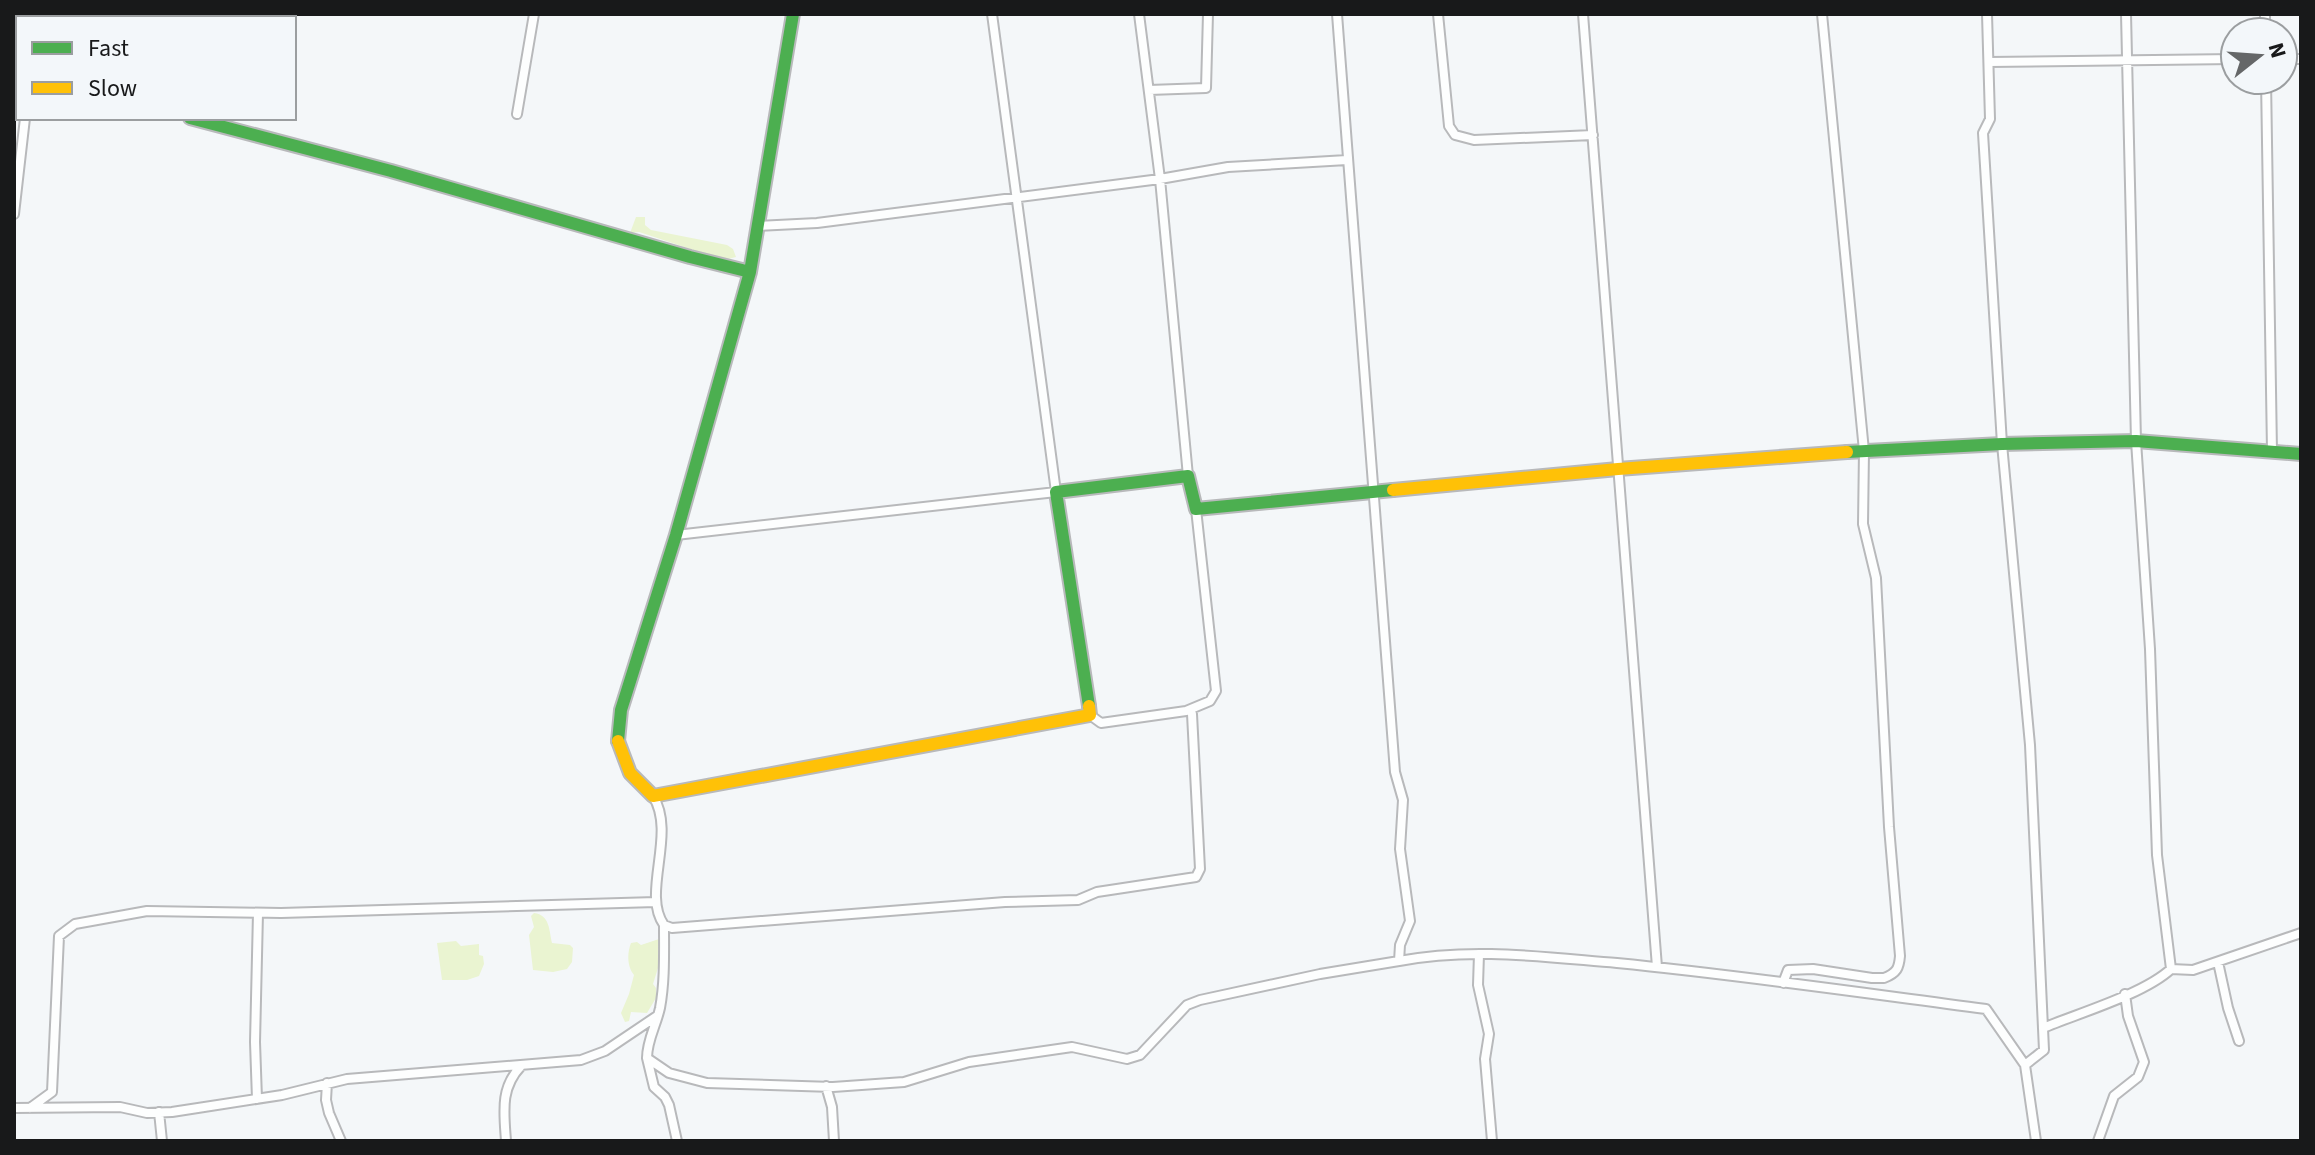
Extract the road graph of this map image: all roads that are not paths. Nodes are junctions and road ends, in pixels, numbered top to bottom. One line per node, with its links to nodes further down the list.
1 (534, 14): 17 (street)
2 (793, 14): 25 (street)
3 (992, 14): 23 (street)
4 (1139, 14): 15 (street)
5 (1208, 14): 15 (street)
6 (1337, 14): 21 (street)
7 (1438, 14): 20 (street)
8 (1583, 14): 20 (street)
9 (1822, 14): 29 (street)
10 (1987, 14): 14 (street)
11 (2126, 14): 13 (street)
12 (2219, 59): 13 (street)
13 (2127, 60): 14 (street); 27 (street)
14 (1989, 62): 28 (street)
15 (1149, 90): 22 (street)
16 (2266, 96): 30 (street)
17 (517, 114)
18 (25, 120): 24 (street)
19 (198, 120): 26 (street)
20 (1593, 135): 32 (street)
21 (1347, 160): 22 (street); 35 (street)
22 (1160, 179): 23 (street); 33 (street)
23 (1016, 196): 25 (street); 34 (street)
24 (14, 214)
25 (759, 226): 26 (street)
26 (750, 272): 37 (street)
27 (2136, 441): 28 (street); 30 (street); 49 (street)
28 (2002, 444): 29 (street); 53 (street)
29 (1864, 451): 32 (street); 50 (street)
30 (2272, 451): 31 (street)
31 (2301, 454)
32 (1618, 469): 35 (street); 48 (street)
33 (1188, 476): 34 (street); 36 (street)
34 (1056, 492): 37 (street); 39 (street)
35 (1374, 492): 36 (street); 46 (street)
36 (1196, 509): 39 (street)
37 (676, 535): 40 (street)
38 (1192, 714): 43 (street)
39 (1090, 715): 40 (street)
40 (653, 796): 41 (street)
41 (656, 902): 42 (street); 43 (street)
42 (258, 913): 60 (street); 62 (street)
43 (664, 925): 52 (street)
44 (2301, 933): 47 (street)
45 (1479, 954): 46 (street); 48 (street); 69 (street)
46 (1399, 961): 59 (street)
47 (2218, 962): 49 (street); 54 (street)
48 (1657, 967): 50 (street)
49 (2171, 969): 51 (street)
50 (1783, 983): 56 (street)
51 (2125, 994): 53 (street); 71 (street)
52 (658, 1016): 55 (street); 57 (street)
53 (2043, 1028): 56 (street)
54 (2239, 1041)
55 (647, 1058): 59 (street); 67 (street)
56 (2025, 1065): 70 (street)
57 (521, 1066): 58 (street); 66 (street)
58 (327, 1083): 60 (street); 65 (street)
59 (826, 1086): 68 (street)
60 (257, 1099): 63 (street)
61 (14, 1108): 62 (street)
62 (30, 1108): 63 (street)
63 (159, 1112): 64 (street)
64 (162, 1141)
65 (341, 1141)
66 (506, 1141)
67 (677, 1141)
68 (834, 1141)
69 (1492, 1141)
70 (2036, 1141)
71 (2098, 1141)

